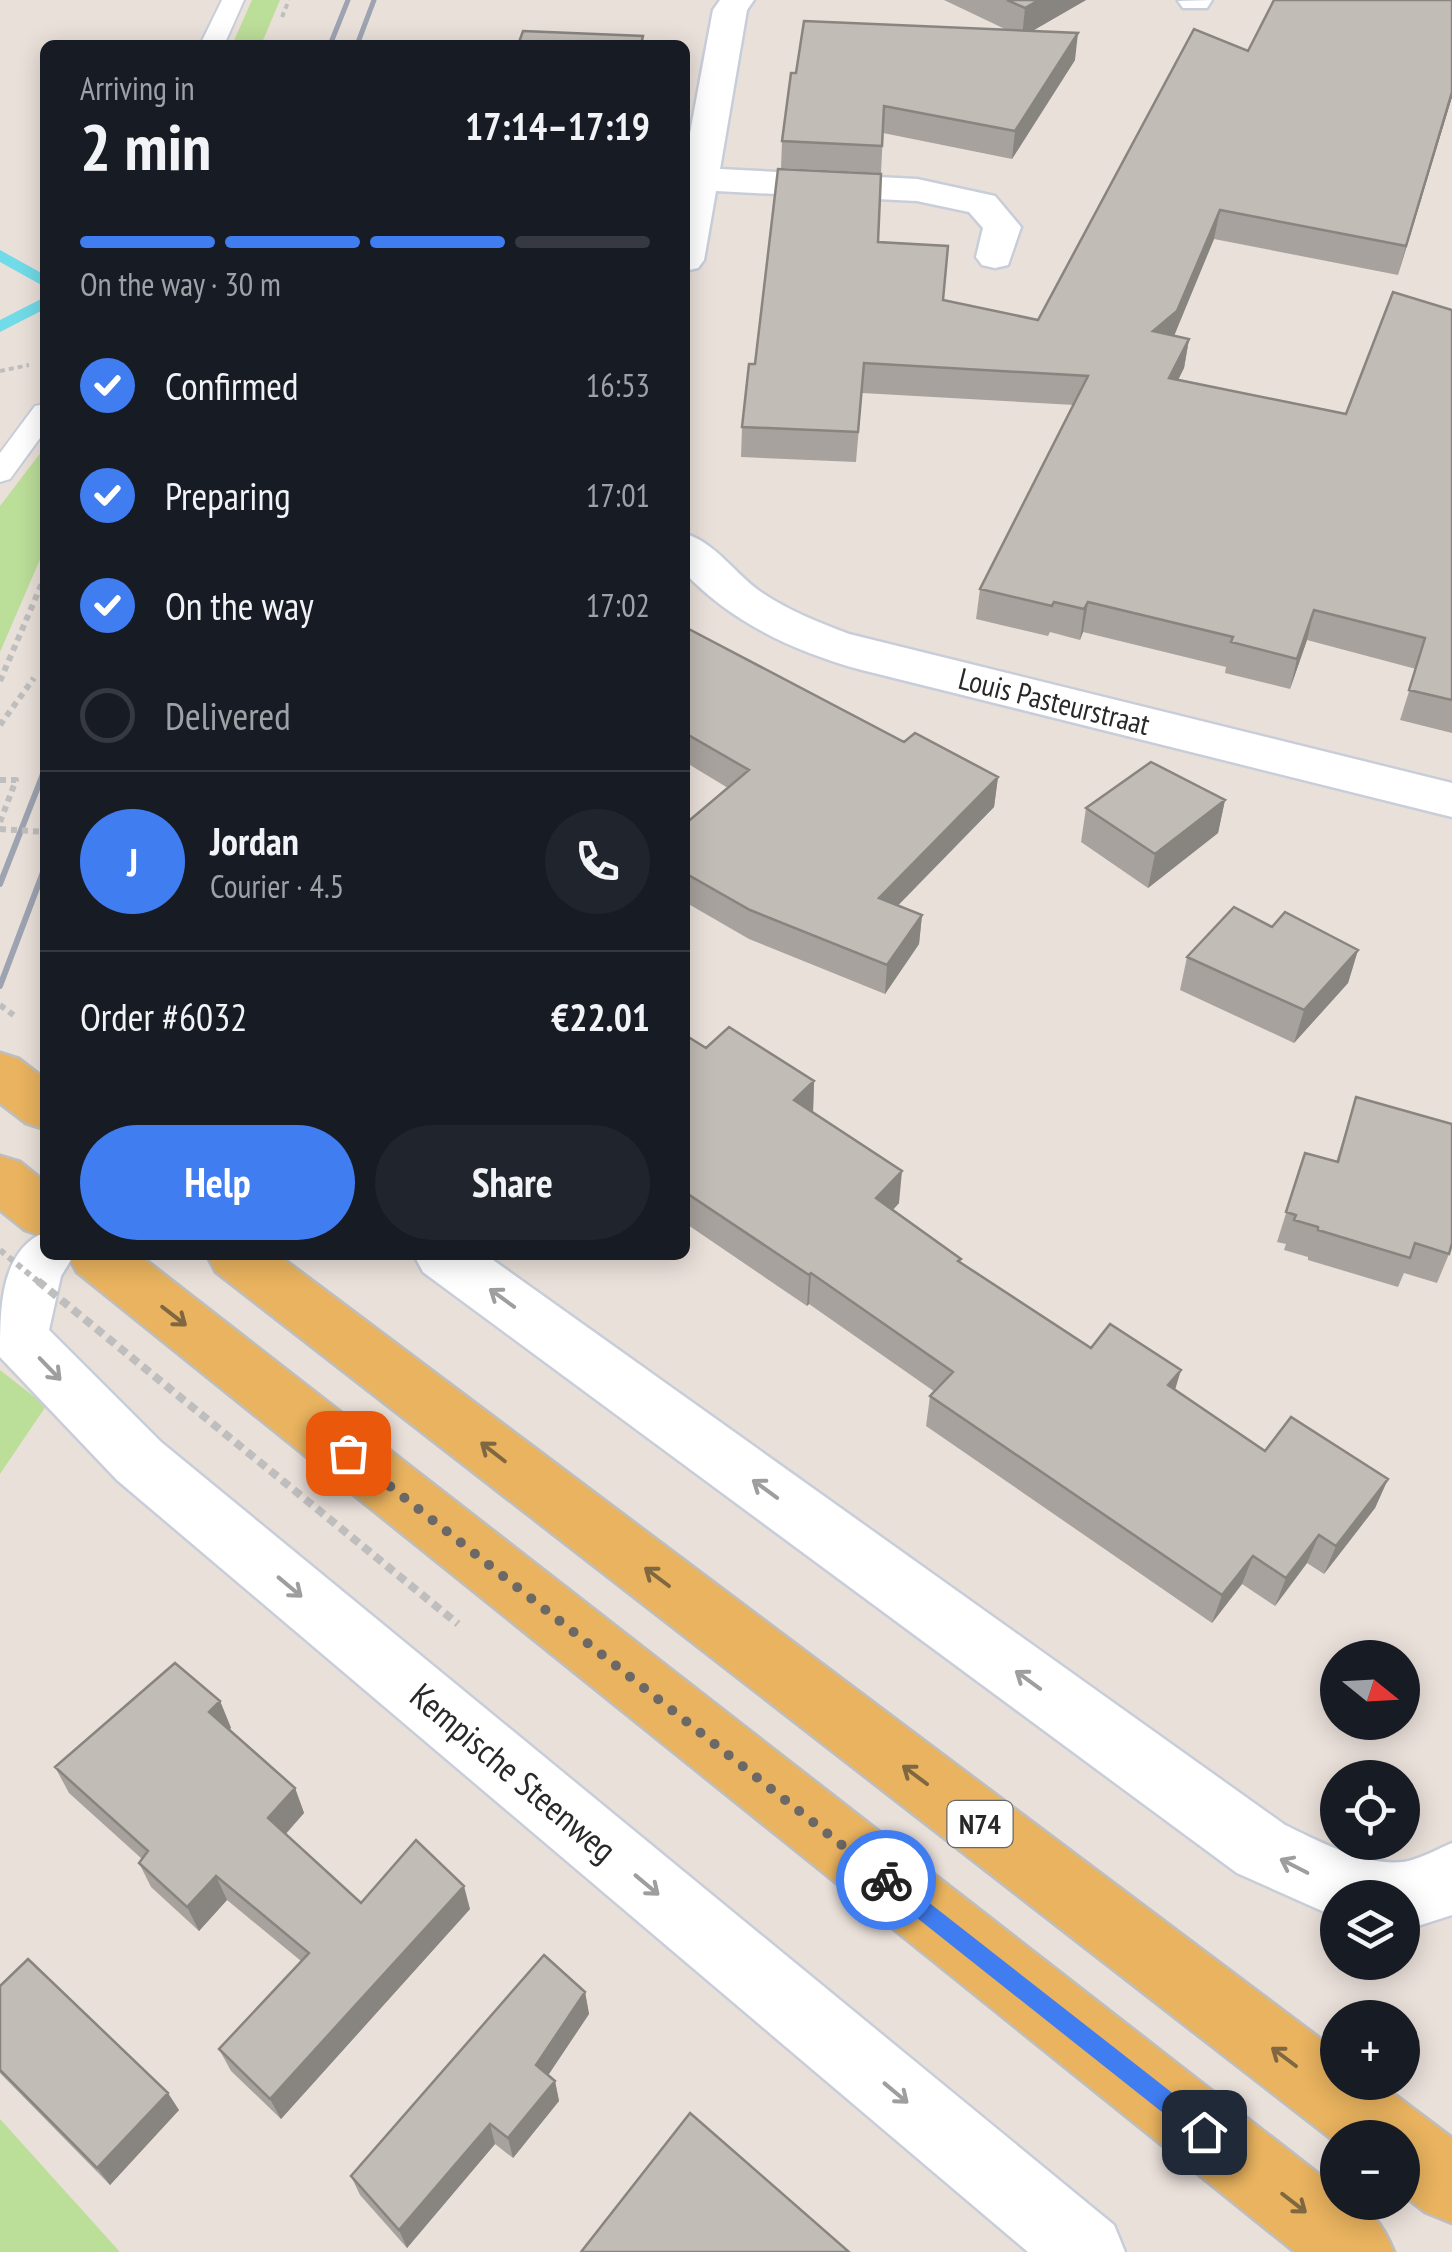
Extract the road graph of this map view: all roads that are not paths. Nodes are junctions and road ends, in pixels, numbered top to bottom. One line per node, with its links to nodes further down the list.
1 (233, 0): 3 (lane)
2 (737, 0): 4 (street)
3 (214, 40)
4 (698, 180): 5 (street); 6 (street)
5 (690, 229)
6 (995, 257)
7 (40, 419): 8 (lane)
8 (0, 473)
9 (690, 553): 10 (street, Louis Pasteurstraat)
10 (1452, 800)
11 (0, 1074): 12 (main road)
12 (40, 1104)
13 (0, 1178): 14 (main road)
14 (40, 1210)
15 (40, 1260): 23 (street, Kempische Steenweg, one-way to 23)
16 (103, 1260): 24 (main road, one-way to 24)
17 (243, 1260): 20 (main road, N74, one-way to 17)
18 (450, 1260): 19 (street, one-way to 18)
19 (1452, 1877)
20 (1366, 2120)
21 (1420, 2161): 22 (main road)
22 (1452, 2185)
23 (1087, 2252)
24 (1356, 2252)

